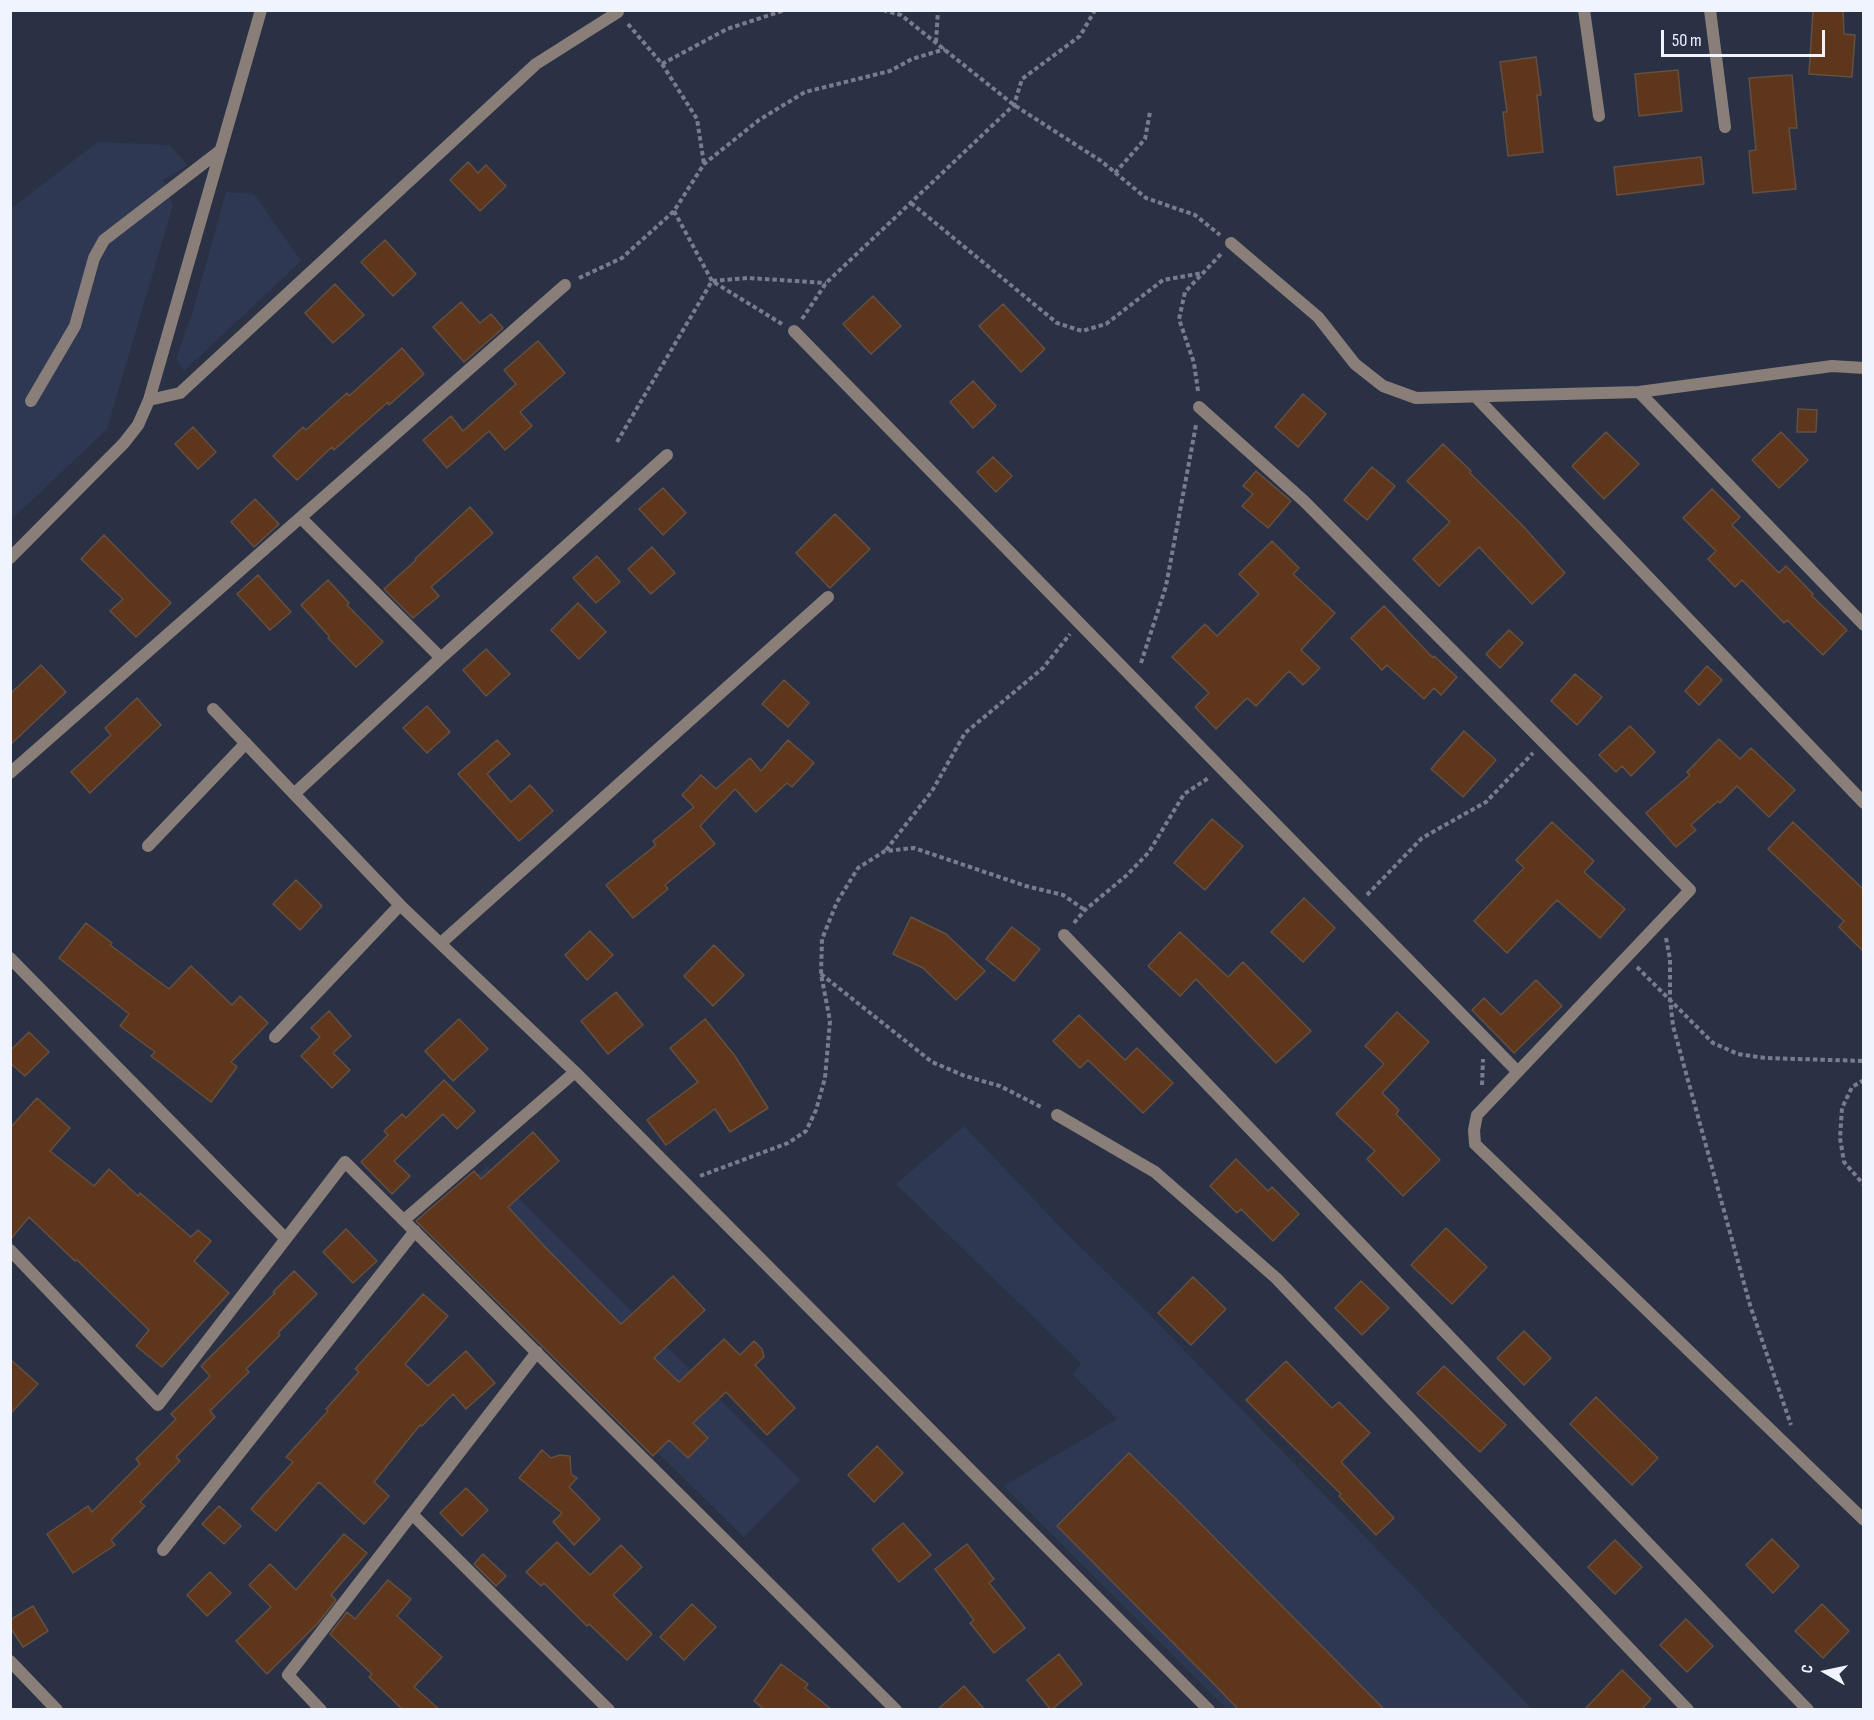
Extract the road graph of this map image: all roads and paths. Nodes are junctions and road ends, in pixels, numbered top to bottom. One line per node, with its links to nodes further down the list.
1 (261, 10): 16 (street)
2 (786, 10): 11 (path)
3 (883, 10): 9 (path)
4 (938, 10): 9 (path)
5 (1095, 10): 12 (path)
6 (1584, 10): 14 (street)
7 (1710, 10): 15 (street)
8 (618, 12): 11 (path); 30 (street)
9 (936, 42): 10 (path)
10 (945, 50): 12 (path); 17 (path)
11 (662, 64): 17 (path)
12 (1014, 105): 18 (path); 19 (path)
13 (1150, 112): 18 (path)
14 (1599, 116)
15 (1725, 127)
16 (221, 150): 30 (street); 31 (street)
17 (704, 164): 20 (path)
18 (1115, 173): 21 (path)
19 (911, 203): 22 (path); 24 (path)
20 (674, 211): 23 (path); 25 (path)
21 (1231, 243): 22 (path); 29 (street)
22 (1204, 273): 32 (path)
23 (712, 281): 24 (path); 26 (path); 33 (path)
24 (826, 283): 26 (path)
25 (565, 285): 35 (street)
26 (794, 331): 38 (street)
27 (1863, 368): 28 (street)
28 (1639, 392): 29 (street); 39 (street)
29 (1476, 397): 48 (street)
30 (149, 400): 36 (street)
31 (32, 401)
32 (1199, 407): 41 (path); 43 (street)
33 (617, 442)
34 (667, 454): 40 (street)
35 (301, 518): 40 (street); 46 (street)
36 (10, 558)
37 (828, 597): 56 (street)
38 (1079, 623): 41 (street); 50 (path)
39 (1863, 625)
40 (441, 658): 47 (street)
41 (1135, 680): 45 (street)
42 (213, 709): 44 (street)
43 (1543, 742): 52 (path); 54 (street)
44 (246, 743): 47 (street); 49 (street)
45 (1221, 769): 52 (street); 53 (path)
46 (10, 773)
47 (294, 794): 51 (street)
48 (1863, 803)
49 (148, 846)
50 (885, 850): 53 (path); 59 (path)
51 (400, 904): 56 (street); 62 (street)
52 (1357, 907): 61 (street)
53 (1085, 910): 55 (path)
54 (1661, 921): 57 (street); 60 (path)
55 (1064, 936): 87 (street)
56 (441, 944): 65 (street)
57 (1627, 957): 60 (path); 64 (street)
58 (10, 958): 73 (street)
59 (821, 974): 67 (path); 69 (path)
60 (1670, 999): 63 (path); 76 (path)
61 (1482, 1035): 64 (street); 68 (path)
62 (275, 1037)
63 (1863, 1061)
64 (1517, 1071): 68 (street)
65 (575, 1072): 69 (street); 71 (street)
66 (1863, 1080): 70 (path)
67 (1057, 1115): 86 (street)
68 (1477, 1115): 78 (street)
69 (686, 1183): 85 (street)
70 (1863, 1185)
71 (404, 1220): 72 (street); 73 (street)
72 (414, 1231): 75 (street); 79 (street)
73 (286, 1239): 74 (street)
74 (10, 1250)
75 (537, 1352): 77 (street); 84 (street)
76 (1792, 1429)
77 (412, 1514): 82 (street); 83 (street)
78 (1863, 1520)
79 (163, 1550)
80 (10, 1661): 81 (street)
81 (57, 1710)
82 (321, 1710)
83 (609, 1710)
84 (896, 1710)
85 (1209, 1710)
86 (1688, 1710)
87 (1808, 1710)

